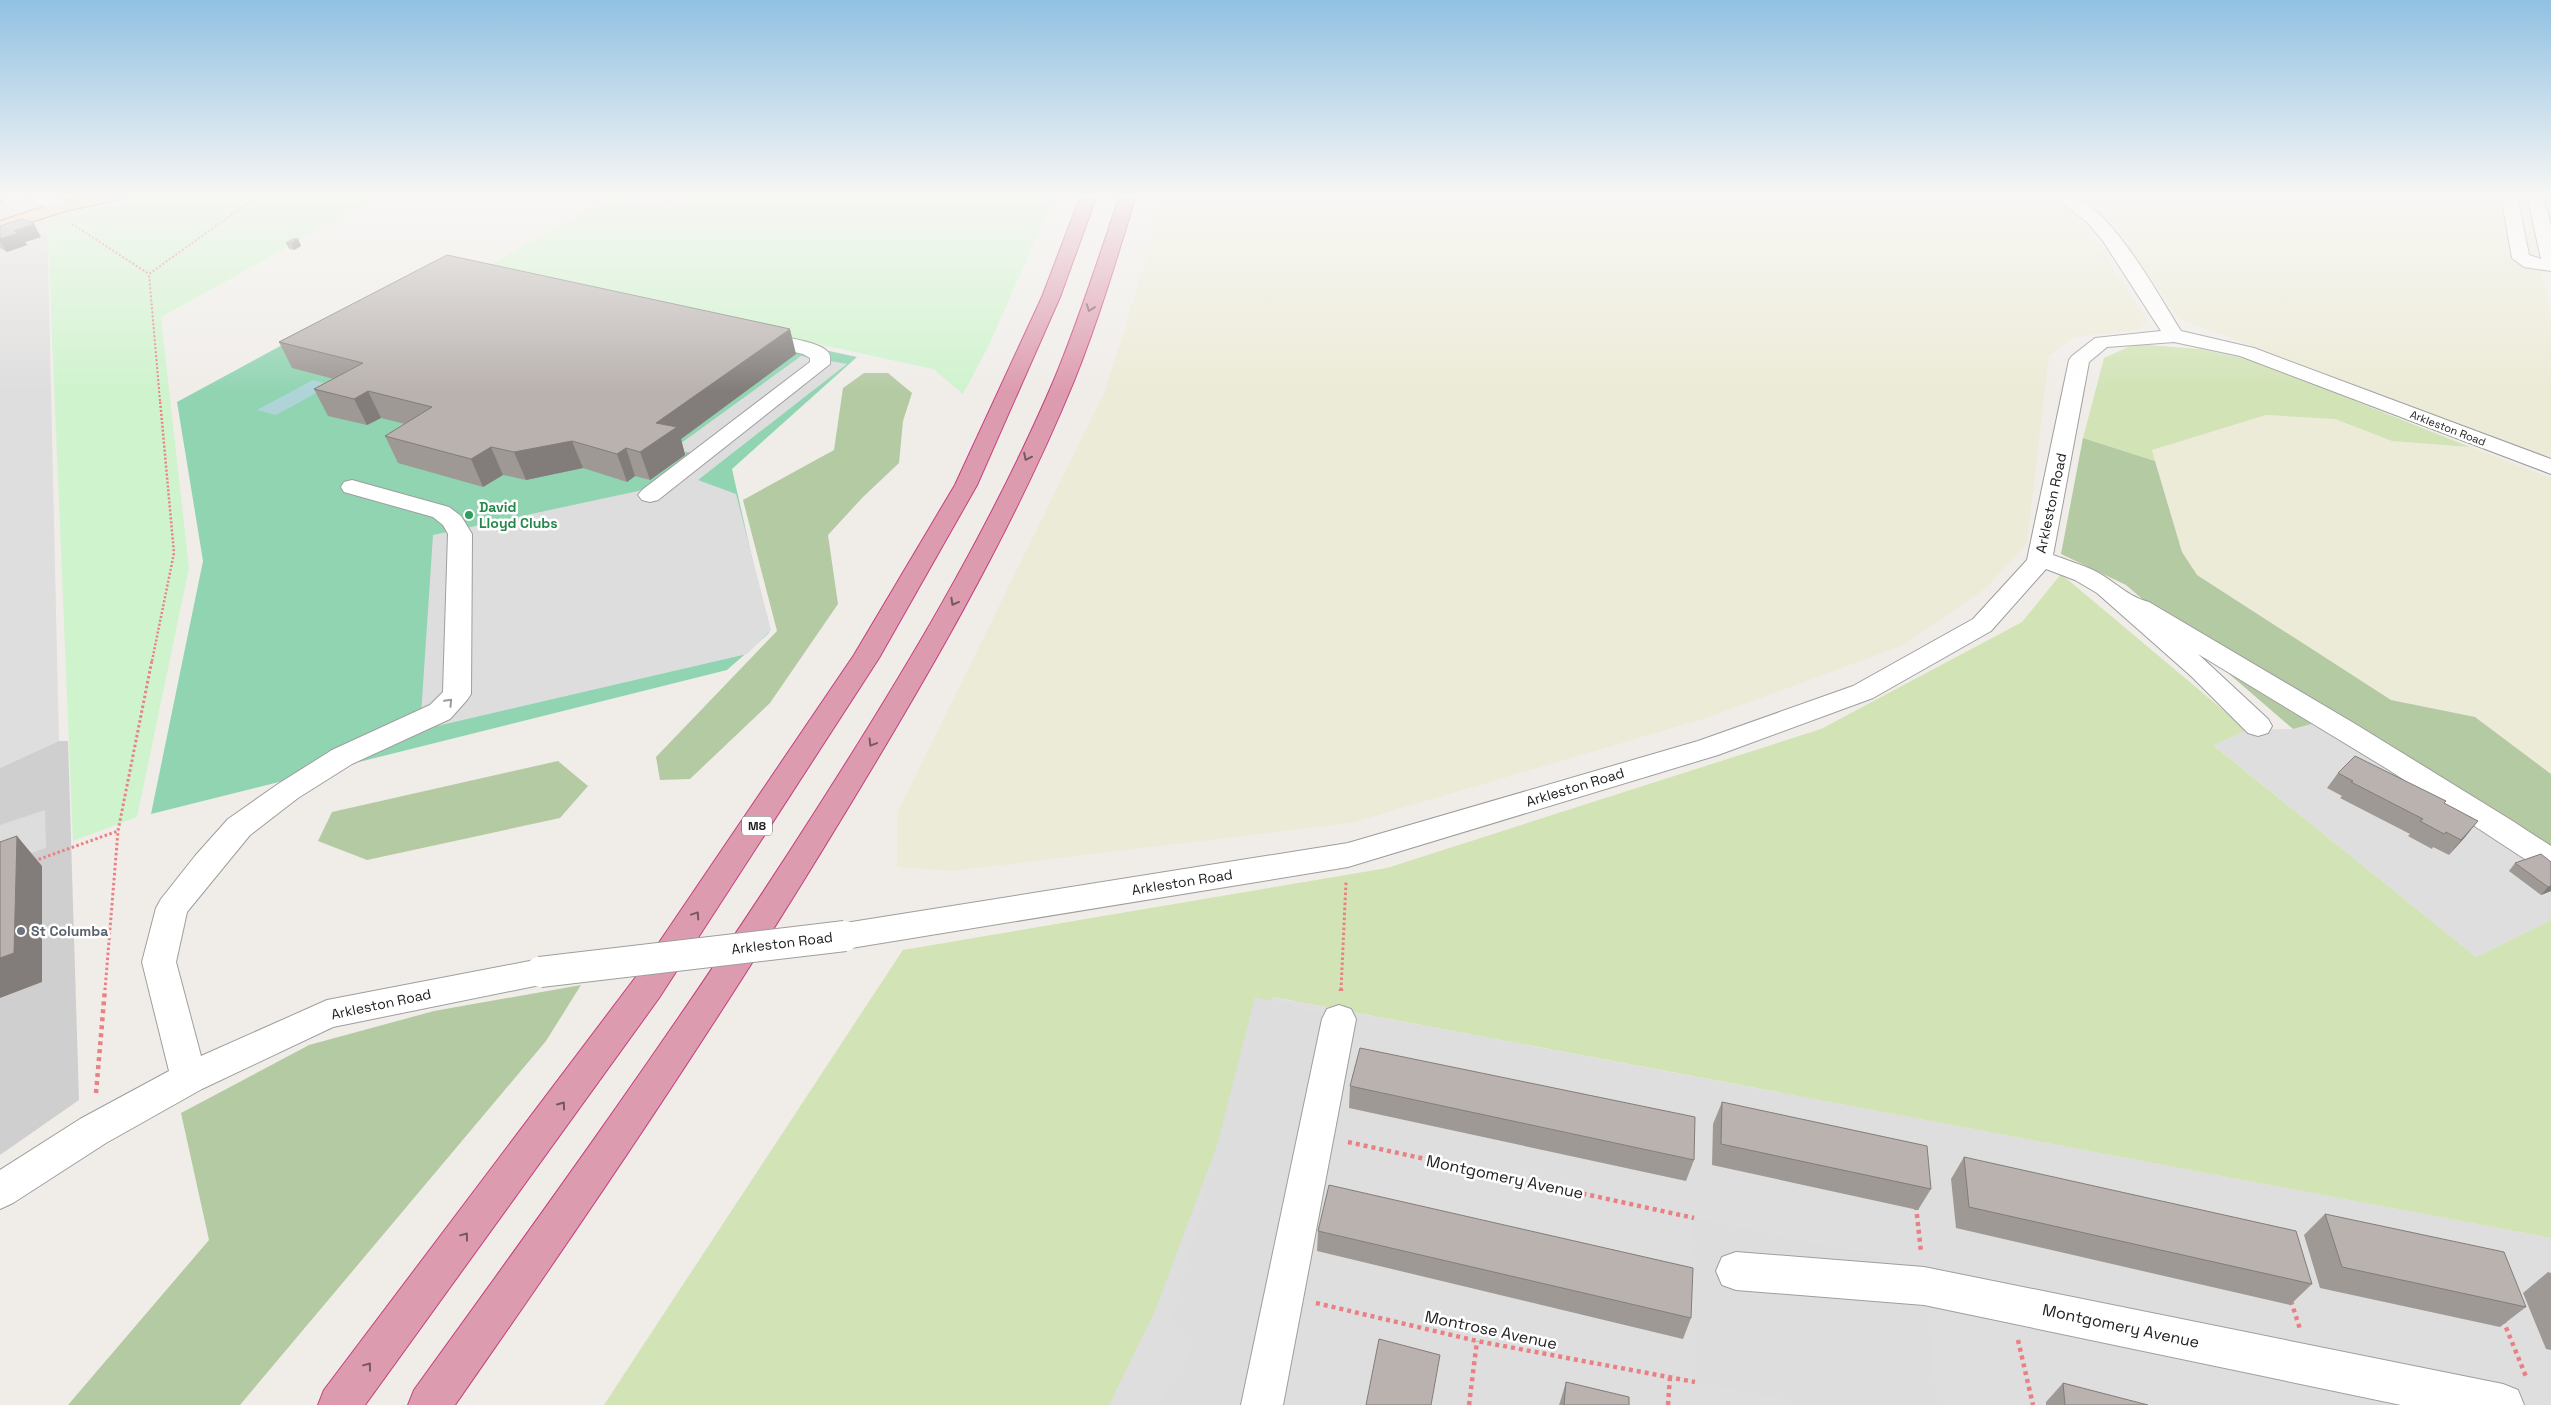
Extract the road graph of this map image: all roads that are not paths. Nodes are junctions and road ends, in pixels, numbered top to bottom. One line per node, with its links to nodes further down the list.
1 (1065, 261): 20 (highway, M8, one-way to 1)
2 (1107, 261): 21 (highway, one-way to 21)
3 (2124, 261): 7 (street)
4 (2526, 261): 5 (street)
5 (2551, 264)
6 (740, 334): 10 (street)
7 (2174, 336): 8 (street, Arkleston Road); 11 (street, Arkleston Road)
8 (2551, 468)
9 (352, 487): 16 (street, one-way to 9)
10 (650, 495)
11 (2039, 558): 12 (street); 16 (street, Arkleston Road, bridge)
12 (2125, 604): 13 (street); 14 (street)
13 (2258, 726)
14 (2551, 862)
15 (1339, 1019): 22 (street)
16 (189, 1078): 17 (street, Arkleston Road)
17 (0, 1191)
18 (1736, 1271): 19 (street, Montgomery Avenue)
19 (2517, 1396)
20 (340, 1403)
21 (429, 1405)
22 (1262, 1405)

